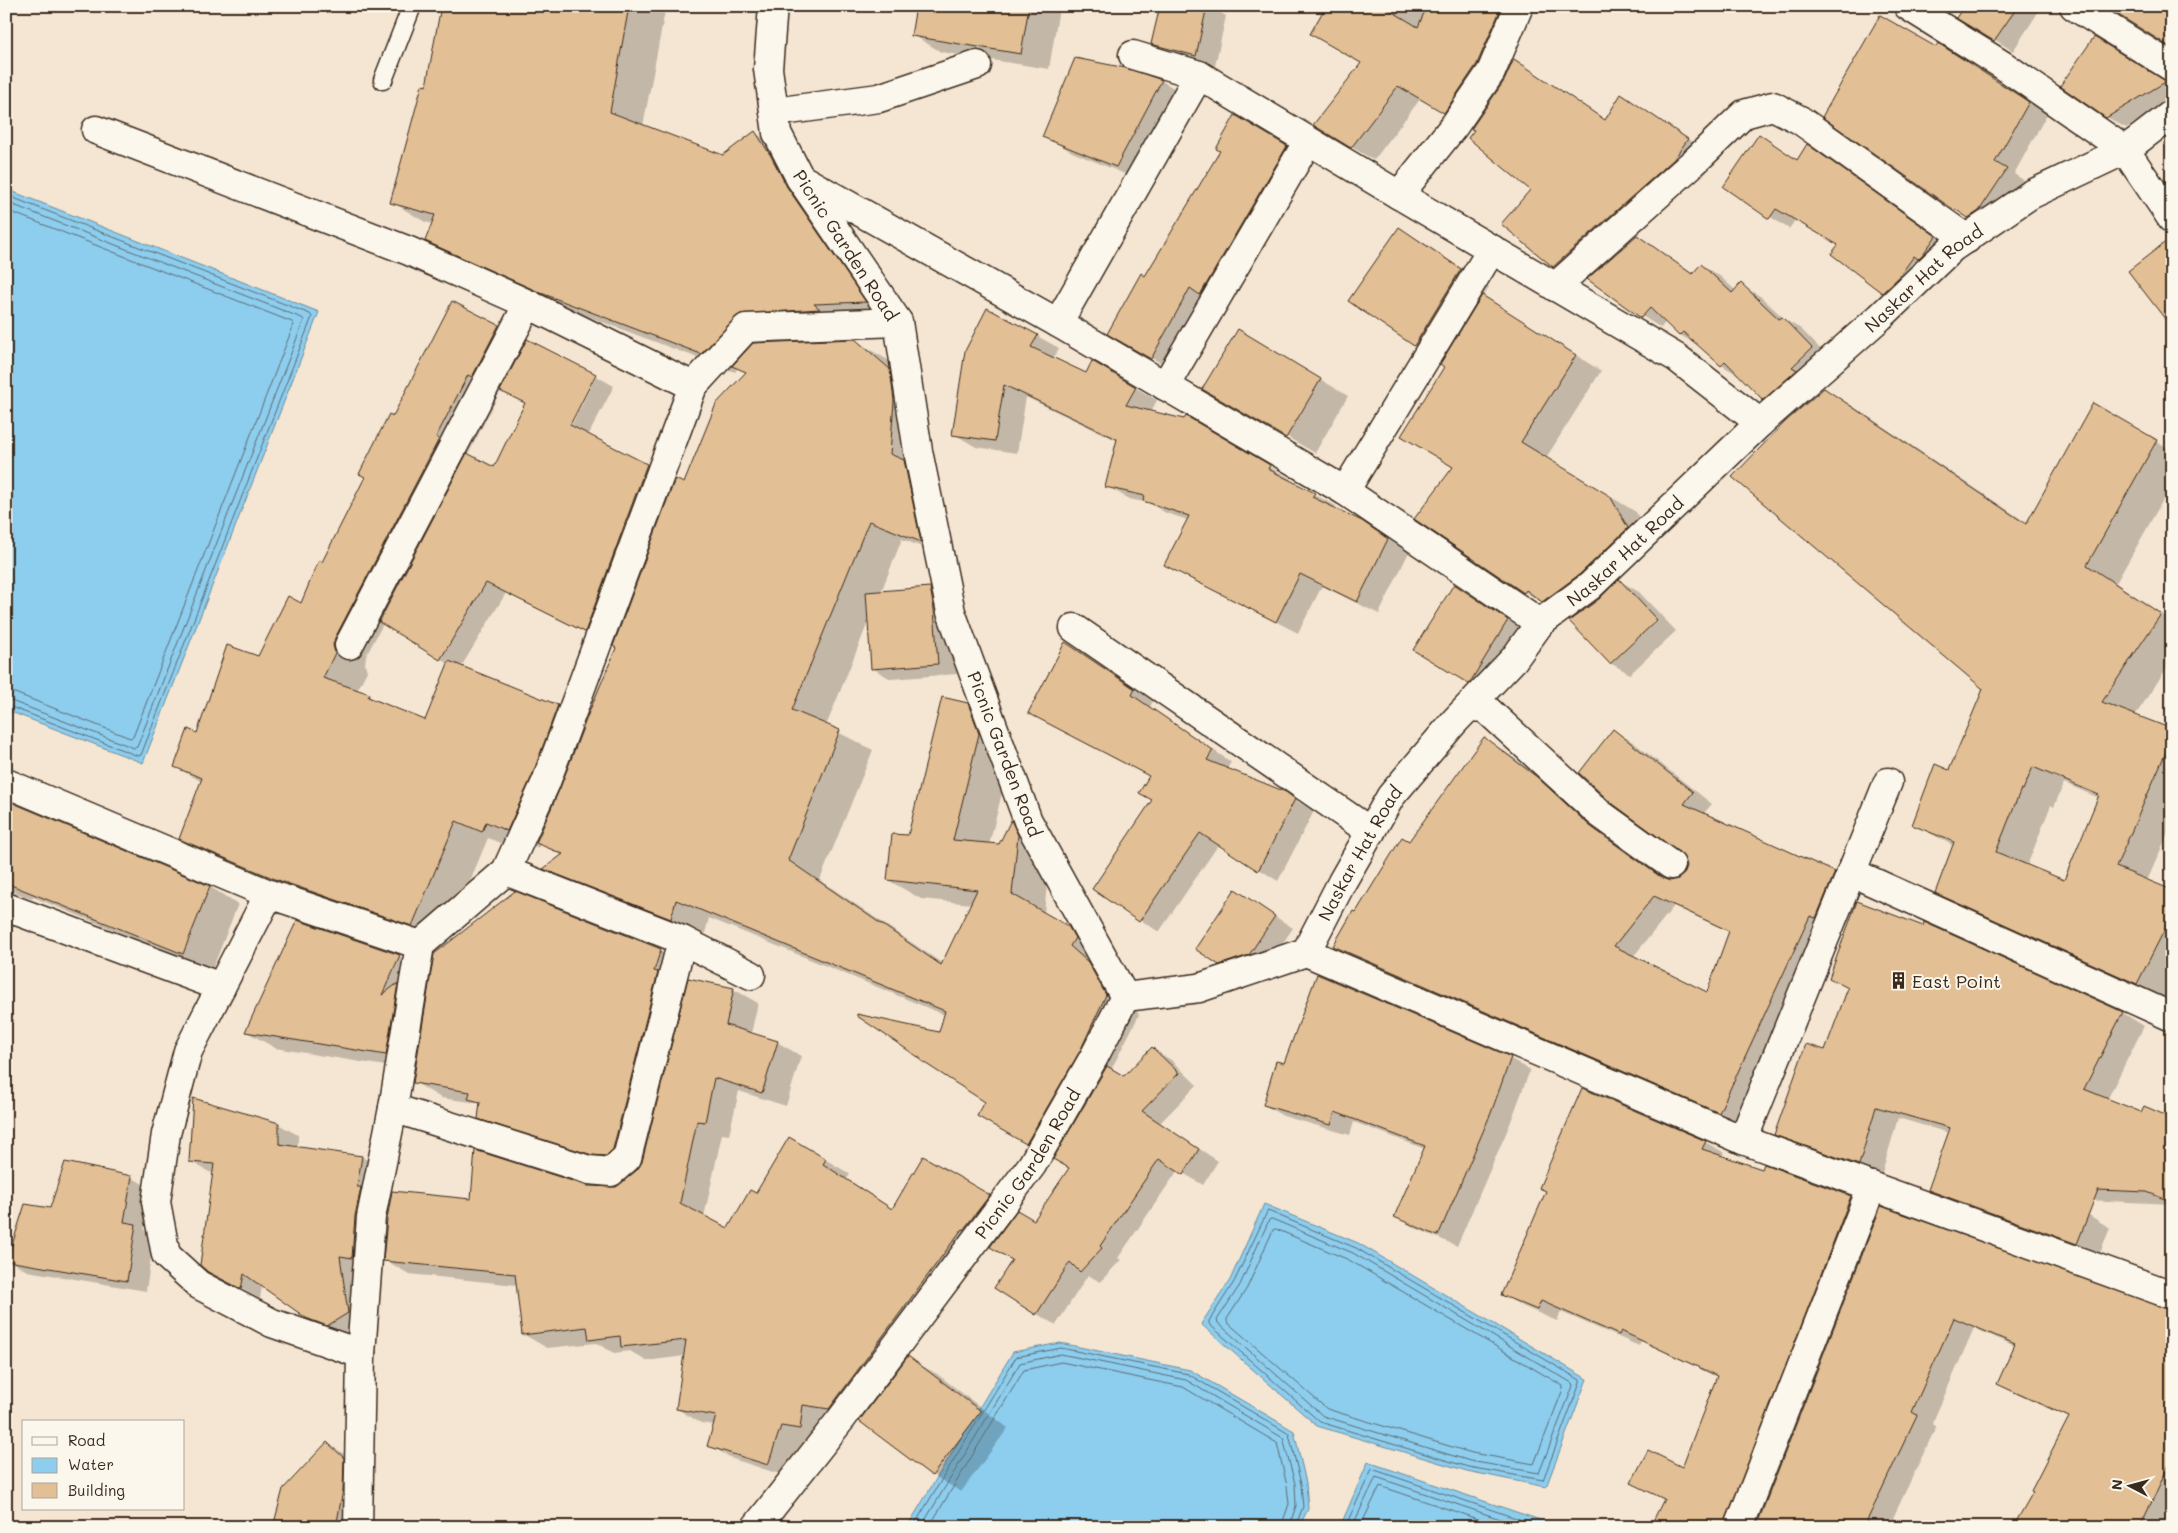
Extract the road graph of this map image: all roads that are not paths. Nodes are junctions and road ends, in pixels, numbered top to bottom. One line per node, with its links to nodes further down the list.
1 (412, 6): 10 (lane)
2 (773, 6): 11 (street, Picnic Garden Road)
3 (1519, 6): 17 (street)
4 (1908, 6): 15 (street)
5 (2074, 6): 8 (street)
6 (1133, 55): 9 (street)
7 (978, 66): 11 (street)
8 (2172, 67)
9 (1199, 75): 14 (street); 24 (street)
10 (383, 80)
11 (774, 112): 16 (street, Picnic Garden Road)
12 (2172, 114): 15 (street, Naskar Hat Road)
13 (96, 130): 22 (street)
14 (1308, 141): 17 (street); 26 (street)
15 (2125, 150): 18 (street); 19 (street, Naskar Hat Road)
16 (800, 178): 23 (street, Picnic Garden Road); 24 (street)
17 (1399, 195): 20 (street)
18 (2172, 219)
19 (1967, 238): 21 (street); 27 (street, Naskar Hat Road)
20 (1492, 248): 21 (street); 28 (street)
21 (1555, 287): 27 (street)
22 (528, 304): 25 (street); 31 (street)
23 (898, 322): 25 (street); 46 (street, Picnic Garden Road)
24 (1058, 323): 26 (street)
25 (693, 386): 37 (street)
26 (1165, 386): 28 (street)
27 (1760, 423): 29 (street, Naskar Hat Road)
28 (1345, 491): 29 (street)
29 (1540, 622): 32 (street, Naskar Hat Road)
30 (1074, 628): 35 (street)
31 (349, 645)
32 (1469, 707): 35 (street, Naskar Hat Road); 36 (street)
33 (6, 782): 39 (street)
34 (1888, 782): 38 (street)
35 (1371, 832): 43 (street, Naskar Hat Road)
36 (1671, 865)
37 (506, 871): 41 (street); 42 (street)
38 (1851, 872): 47 (street); 49 (street)
39 (269, 894): 42 (street); 45 (street)
40 (6, 907): 45 (street)
41 (682, 940): 44 (street); 48 (street)
42 (420, 945): 48 (street)
43 (1306, 952): 46 (street); 49 (street)
44 (751, 975)
45 (221, 987): 52 (street)
46 (1125, 997): 54 (street, Picnic Garden Road)
47 (2172, 1017)
48 (392, 1108): 52 (street)
49 (1744, 1140): 50 (street)
50 (1872, 1186): 51 (street); 55 (street)
51 (2172, 1295)
52 (361, 1354): 53 (street)
53 (358, 1527)
54 (756, 1527)
55 (1739, 1527)

